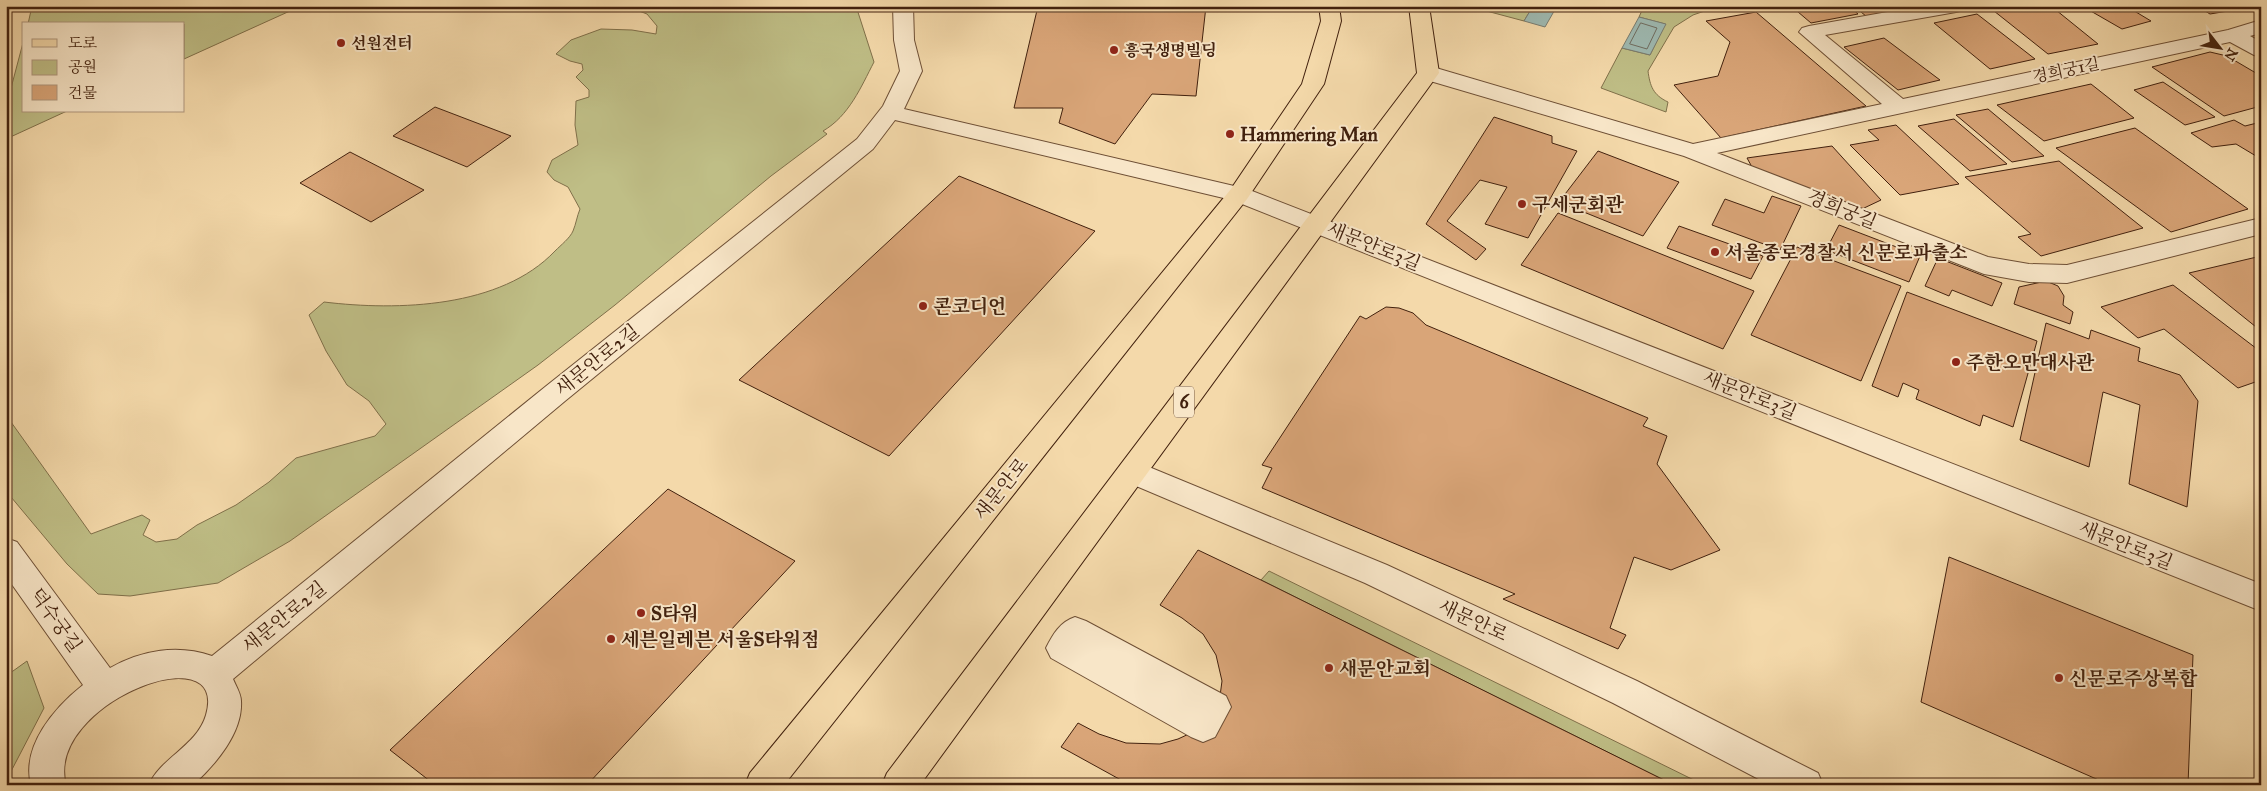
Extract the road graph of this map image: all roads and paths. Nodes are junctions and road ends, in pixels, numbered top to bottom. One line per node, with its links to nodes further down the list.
1 (903, 6): 10 (street, 새문안로2길)
2 (1329, 6): 12 (main road, 새문안로)
3 (1420, 6): 8 (main road)
4 (1956, 6): 9 (street)
5 (2261, 26): 6 (street, 경희궁1길)
6 (2233, 35): 7 (street); 9 (street, 경희궁1길)
7 (2261, 52)
8 (1428, 73): 11 (street, 경희궁길); 13 (main road, 6)
9 (1898, 106): 11 (street, 경희궁1길)
10 (890, 112): 12 (street); 18 (street, 새문안로2길)
11 (1692, 150): 14 (street, 경희궁길)
12 (1239, 194): 13 (street, 새문안로3길); 22 (main road, 새문안로)
13 (1316, 223): 15 (main road, 6); 17 (street, 새문안로3길)
14 (2261, 226)
15 (1132, 472): 23 (main road, 6); 24 (street, 새문안로)
16 (6, 551): 19 (street, 덕수궁길)
17 (2261, 598)
18 (214, 675): 19 (street); 20 (street)
19 (105, 688): 21 (street)
20 (181, 781)
21 (49, 785)
22 (762, 785)
23 (899, 785)
24 (1806, 785)

